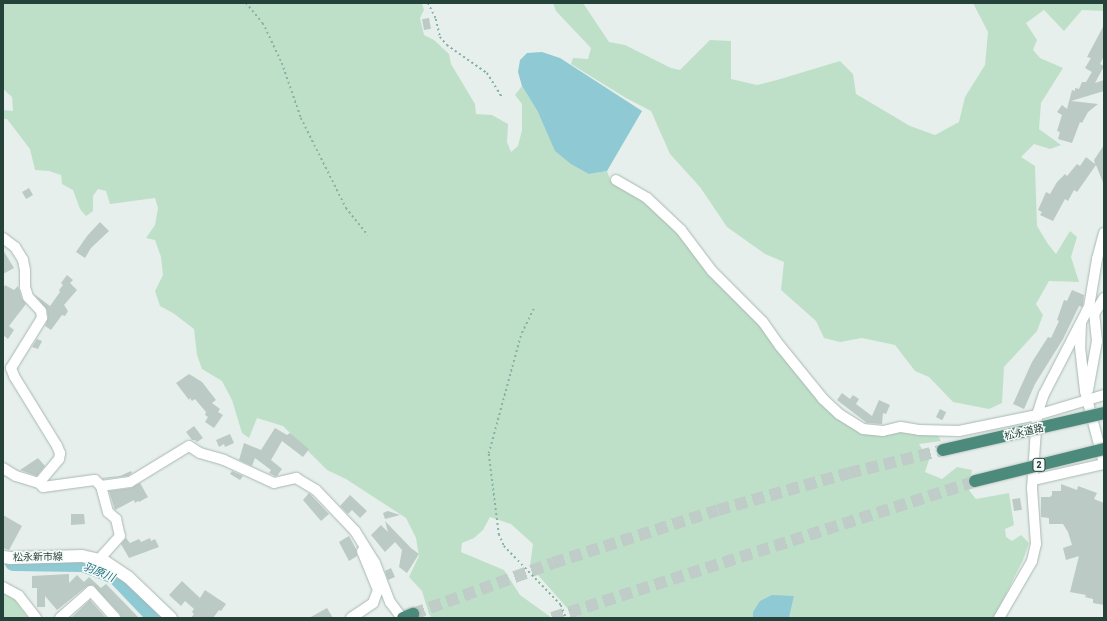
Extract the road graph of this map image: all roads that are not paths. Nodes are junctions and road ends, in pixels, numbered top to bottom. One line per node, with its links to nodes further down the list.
1 (616, 180): 10 (street)
2 (1104, 233): 5 (street)
3 (3, 238): 18 (street)
4 (1104, 298): 7 (street)
5 (1081, 323): 7 (street); 10 (street)
6 (1104, 395): 7 (street)
7 (1086, 400): 10 (street); 14 (street)
8 (1104, 409): 11 (highway, bridge)
9 (1104, 413): 11 (highway, 松永道路, bridge)
10 (1037, 415): 16 (street)
11 (1055, 424): 13 (highway, 松永道路, bridge)
12 (1104, 449): 17 (highway, 2, bridge)
13 (943, 450)
14 (1104, 464): 16 (street)
15 (3, 468): 18 (street)
16 (1033, 480): 30 (street)
17 (975, 481)
18 (39, 483): 19 (street)
19 (101, 486): 20 (street); 22 (street)
20 (364, 549): 24 (street); 29 (street)
21 (3, 557): 22 (main road, 松永新市線)
22 (99, 559): 28 (main road, 松永新市線)
23 (3, 587): 25 (street)
24 (406, 617)
25 (36, 618)
26 (60, 618): 27 (street)
27 (115, 618)
28 (171, 618)
29 (351, 618)
30 (999, 618)

